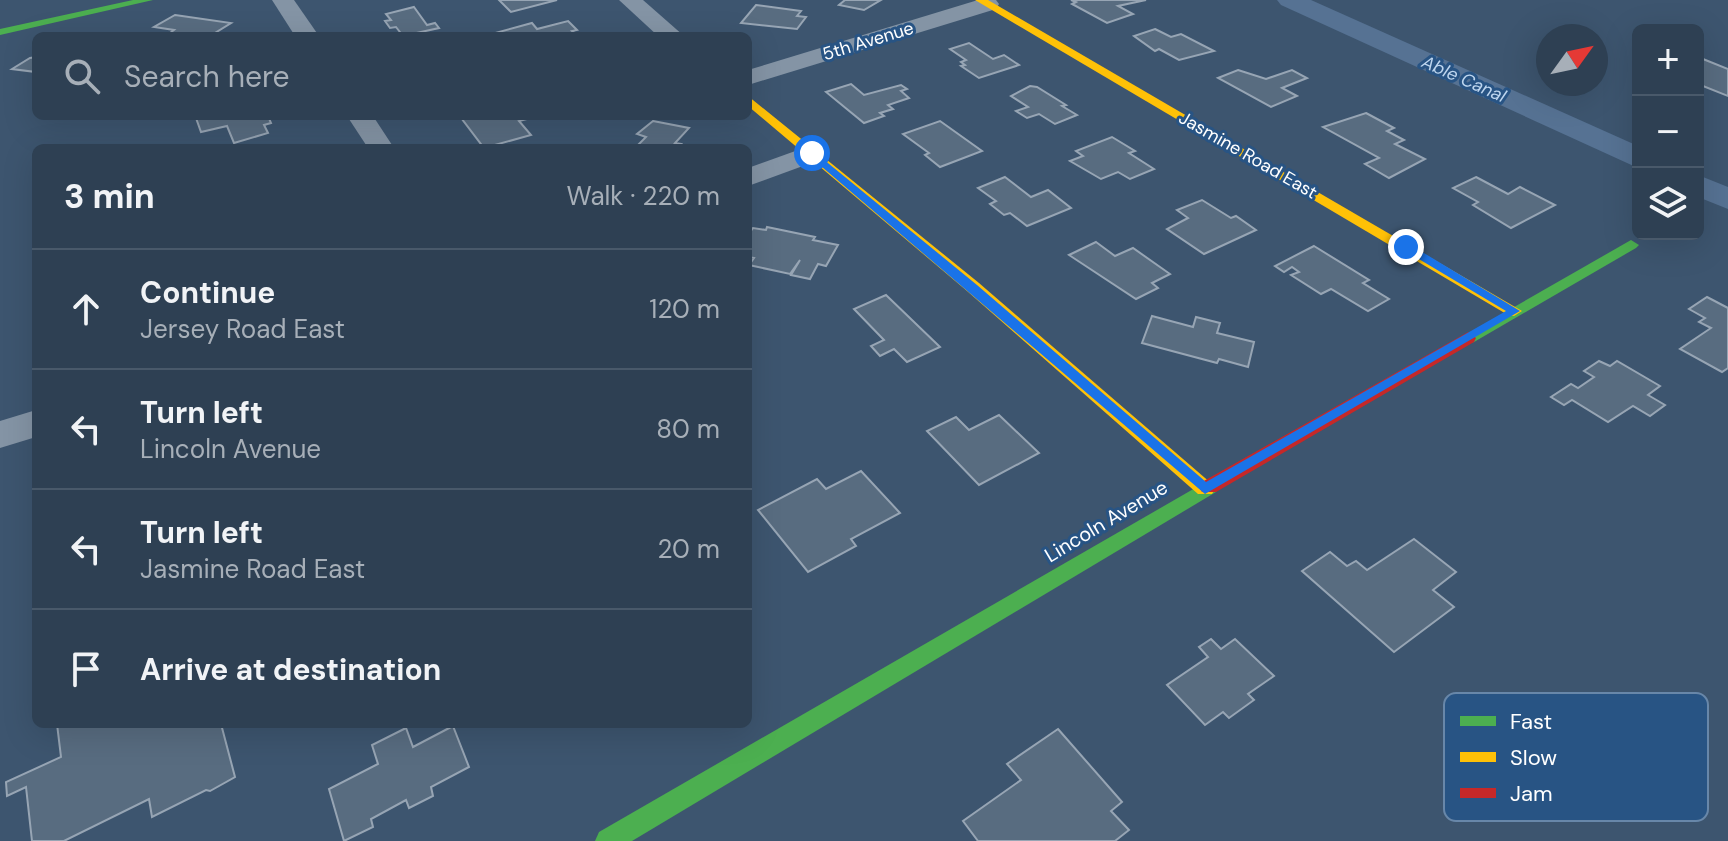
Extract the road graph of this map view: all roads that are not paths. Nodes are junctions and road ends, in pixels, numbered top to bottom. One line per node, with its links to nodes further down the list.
1 (148, 0): 5 (street)
2 (283, 0): 6 (street)
3 (630, 0): 7 (street)
4 (984, 2): 8 (street, 5th Avenue); 15 (street, Jasmine Road East)
5 (0, 32)
6 (304, 32)
7 (667, 32)
8 (752, 77)
9 (752, 103): 12 (street)
10 (363, 120): 11 (street)
11 (378, 144)
12 (812, 153): 13 (street); 18 (street)
13 (752, 176)
14 (1631, 245): 15 (street, Lincoln Avenue)
15 (1514, 311): 18 (street, Lincoln Avenue)
16 (32, 424): 17 (street)
17 (0, 435)
18 (1205, 489): 19 (street, Lincoln Avenue)
19 (608, 841)

